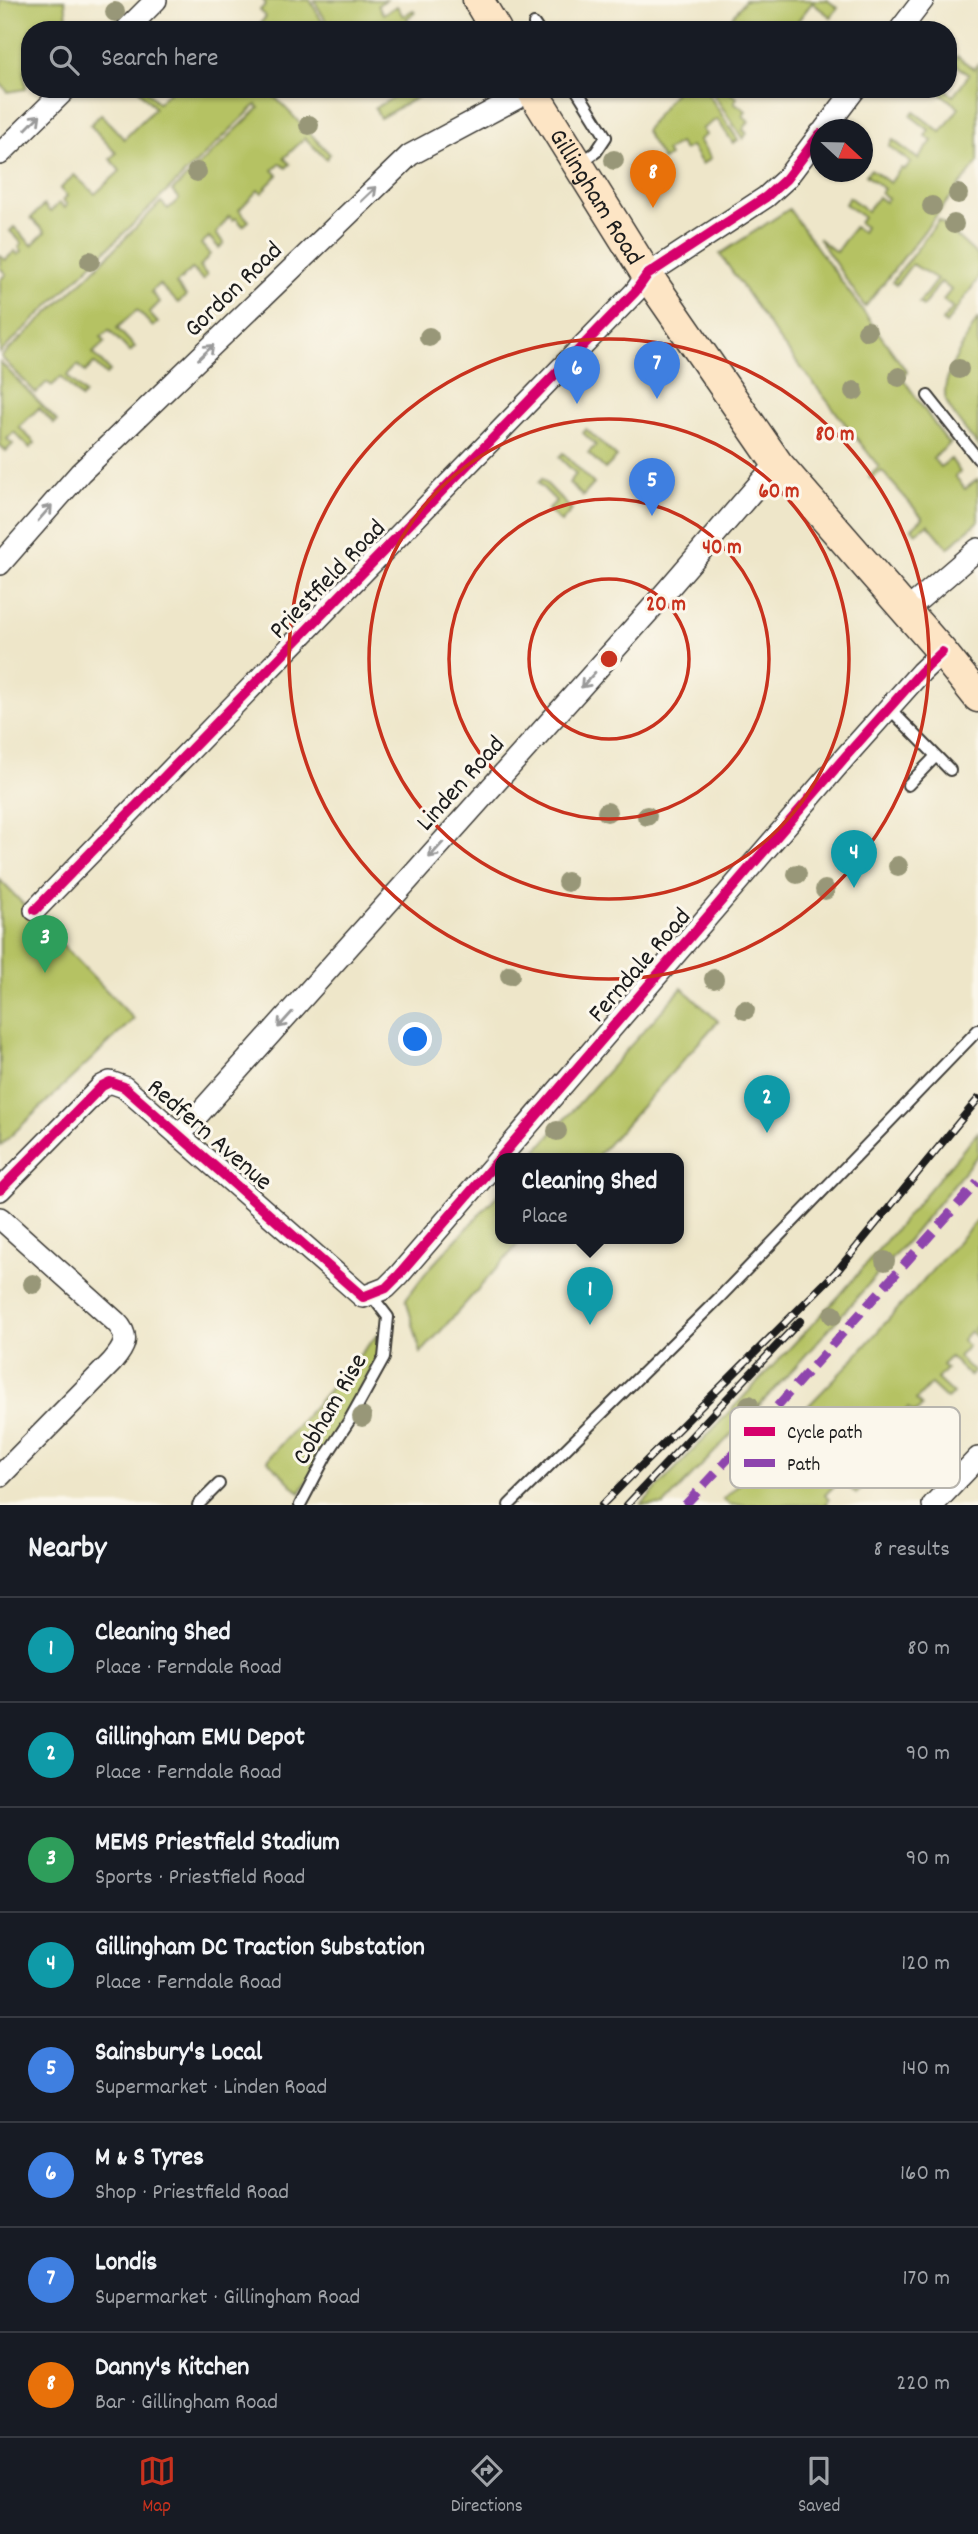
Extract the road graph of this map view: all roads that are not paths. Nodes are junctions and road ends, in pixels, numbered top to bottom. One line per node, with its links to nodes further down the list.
1 (156, 0): 4 (street)
2 (478, 0): 5 (street)
3 (923, 0): 6 (street)
4 (135, 21)
5 (491, 21)
6 (907, 21)
7 (57, 98): 14 (street, one-way to 7)
8 (517, 98): 21 (street, Gordon Road, one-way to 8)
9 (537, 98): 15 (street, Gillingham Road)
10 (582, 98): 15 (lane)
11 (848, 98): 12 (street)
12 (832, 119)
13 (810, 148): 16 (street, Priestfield Road)
14 (0, 154)
15 (578, 164): 16 (street, Gillingham Road)
16 (647, 275): 19 (street, Gillingham Road); 29 (street, Priestfield Road)
17 (928, 396): 18 (lane)
18 (978, 459)
19 (778, 463): 22 (street, Gillingham Road); 31 (street, Linden Road, one-way to 31)
20 (978, 549): 22 (street)
21 (0, 564)
22 (906, 610): 23 (street, Gillingham Road)
23 (942, 652): 24 (street, Gillingham Road); 25 (street, Ferndale Road)
24 (978, 697)
25 (889, 708): 26 (lane); 32 (street, Ferndale Road)
26 (936, 756): 27 (lane); 28 (lane)
27 (950, 770)
28 (908, 785)
29 (35, 910)
30 (978, 1030): 44 (lane)
31 (179, 1136): 34 (street, Redfern Avenue); 36 (street, Redfern Avenue)
32 (505, 1153)
33 (495, 1165): 36 (street, Ferndale Road)
34 (0, 1190)
35 (0, 1218): 38 (street)
36 (367, 1296): 43 (lane, Cobham Rise)
37 (978, 1458): 39 (street)
38 (0, 1476)
39 (960, 1477)
40 (219, 1484): 42 (lane)
41 (949, 1488): 45 (street)
42 (198, 1505)
43 (300, 1505)
44 (509, 1505)
45 (933, 1505)

